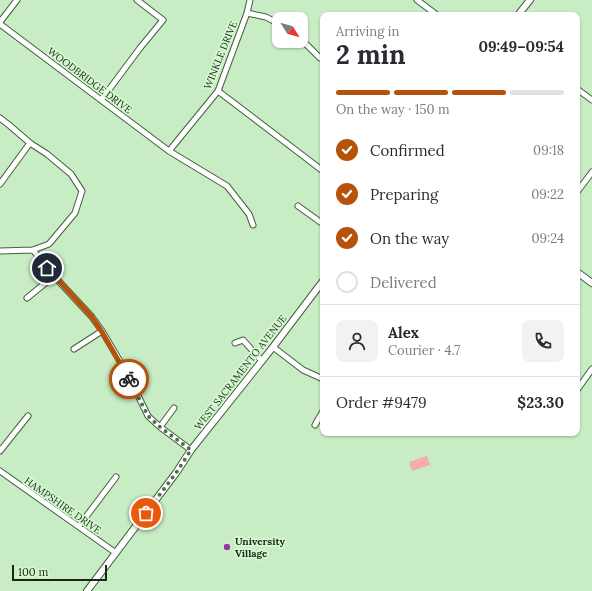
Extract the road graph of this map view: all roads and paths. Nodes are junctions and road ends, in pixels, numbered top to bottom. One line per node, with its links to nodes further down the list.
1 (17, 0): 10 (street)
2 (137, 0): 15 (street)
3 (250, 0): 8 (street, WINKLE DRIVE)
4 (417, 0): 6 (street)
5 (530, 0): 7 (street)
6 (433, 12)
7 (520, 12)
8 (247, 13): 9 (street); 13 (street, WINKLE DRIVE)
9 (272, 20)
10 (0, 23): 15 (street, WOODBRIDGE DRIVE)
11 (308, 46): 12 (street)
12 (320, 58)
13 (218, 91): 19 (street, WINKLE DRIVE); 20 (street)
14 (580, 91): 16 (street)
15 (102, 99): 19 (street, WOODBRIDGE DRIVE)
16 (592, 100)
17 (0, 118): 18 (street)
18 (30, 143): 22 (street); 27 (street)
19 (169, 151): 26 (street, WOODBRIDGE DRIVE)
20 (320, 169)
21 (592, 172): 23 (street)
22 (0, 184)
23 (580, 187)
24 (298, 206): 25 (street)
25 (320, 222)
26 (253, 225)
27 (33, 250): 28 (street); 30 (street)
28 (0, 251)
29 (580, 274): 31 (street)
30 (54, 276): 33 (street); 34 (street)
31 (592, 283)
32 (320, 285): 36 (street, WEST SACRAMENTO AVENUE)
33 (27, 298)
34 (102, 332): 37 (street); 46 (street)
35 (235, 343): 38 (street)
36 (273, 348): 38 (street, WEST SACRAMENTO AVENUE); 40 (street)
37 (74, 349)
38 (262, 361): 47 (street, WEST SACRAMENTO AVENUE)
39 (592, 369): 41 (street)
40 (320, 378)
41 (580, 386)
42 (174, 408): 46 (street)
43 (28, 416): 48 (street)
44 (320, 416): 45 (street)
45 (315, 425)
46 (160, 427): 47 (street)
47 (191, 450): 52 (street, WEST SACRAMENTO AVENUE)
48 (0, 451)
49 (0, 472): 51 (street, HAMPSHIRE DRIVE)
50 (116, 476): 51 (street)
51 (79, 526): 52 (street, HAMPSHIRE DRIVE)
52 (116, 553): 53 (street, WEST SACRAMENTO AVENUE)
53 (87, 591)

